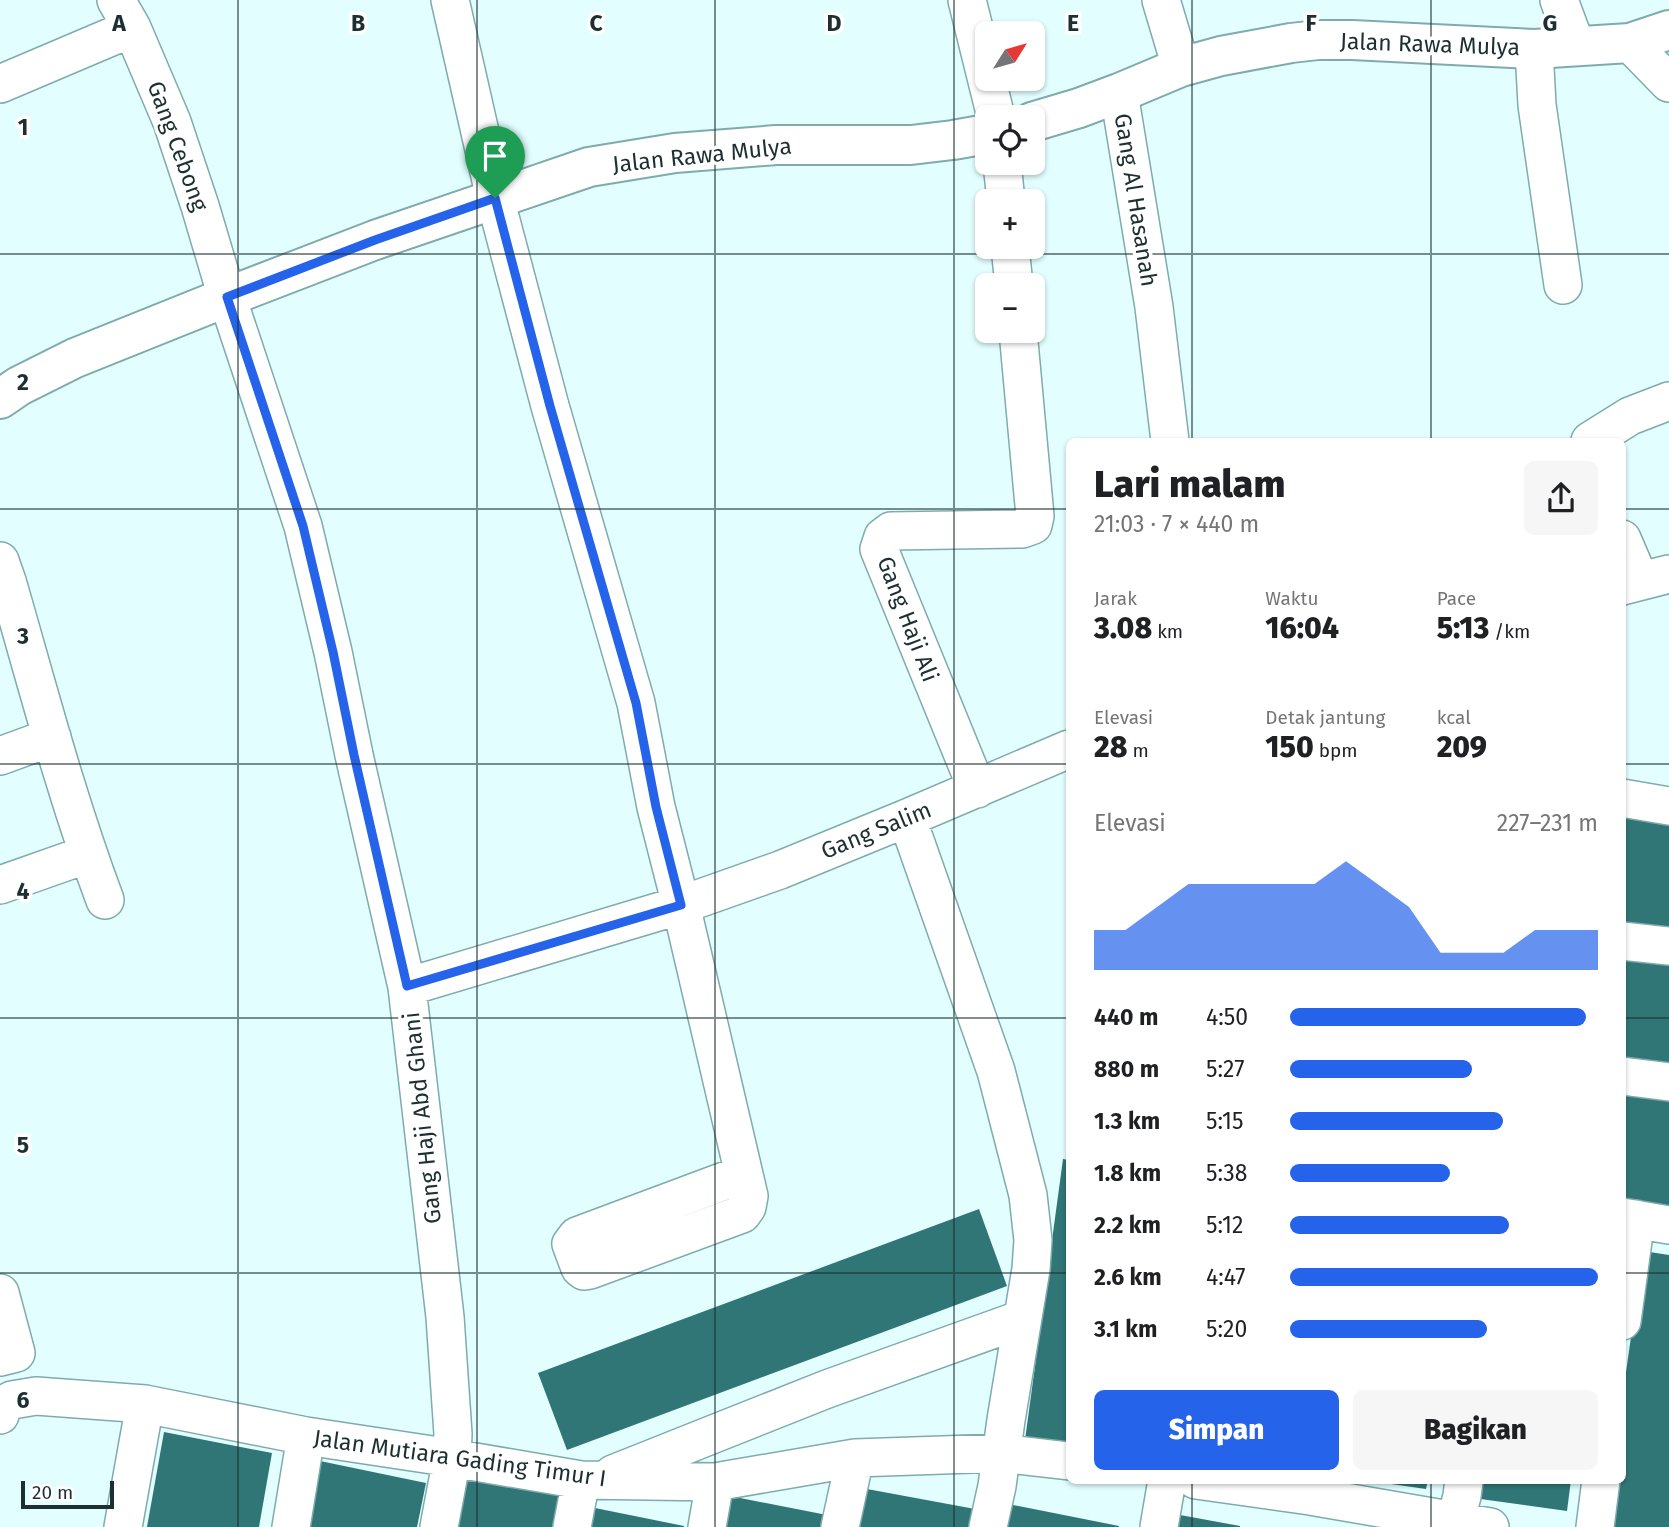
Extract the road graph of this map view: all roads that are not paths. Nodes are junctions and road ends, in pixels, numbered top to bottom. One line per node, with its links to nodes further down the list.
1 (450, 0): 17 (street)
2 (967, 0): 14 (street)
3 (1161, 0): 10 (street)
4 (1559, 0): 8 (street)
5 (128, 9): 12 (street); 19 (street, Gang Cebong)
6 (1669, 30): 7 (main road, Jalan Rawa Mulya)
7 (1630, 43): 8 (main road, Jalan Rawa Mulya); 11 (street)
8 (1576, 46): 9 (main road, Jalan Rawa Mulya)
9 (1534, 49): 10 (main road, Jalan Rawa Mulya); 18 (street)
10 (1181, 67): 13 (main road, Jalan Rawa Mulya)
11 (1669, 83)
12 (0, 84)
13 (1119, 93): 15 (main road, Jalan Rawa Mulya); 23 (street, Gang Al Hasanah)
14 (993, 105)
15 (1045, 118)
16 (975, 136): 17 (main road, Jalan Rawa Mulya)
17 (495, 198): 19 (main road, Jalan Rawa Mulya); 38 (street)
18 (1563, 285)
19 (227, 297): 21 (main road, Jalan Rawa Mulya); 41 (street, Gang Haji Abd Ghani)
20 (1019, 343): 31 (street, Gang Haji Ali)
21 (0, 399)
22 (1669, 401): 24 (street)
23 (1170, 438)
24 (1595, 438)
25 (1626, 546): 27 (street)
26 (0, 561): 28 (street)
27 (1644, 580)
28 (52, 737): 30 (street); 35 (street)
29 (1066, 749): 31 (street, Gang Salim)
30 (0, 756)
31 (977, 789): 34 (street, Gang Salim)
32 (1626, 799): 33 (street)
33 (1669, 806)
34 (907, 818): 38 (street, Gang Salim); 48 (street)
35 (88, 854): 36 (street); 37 (street)
36 (0, 885)
37 (105, 900)
38 (681, 905): 41 (street, Gang Salim); 44 (street)
39 (1626, 941): 40 (street)
40 (1669, 946)
41 (407, 986): 55 (street, Gang Haji Abd Ghani)
42 (1626, 1077): 43 (street)
43 (1669, 1082)
44 (743, 1174)
45 (1642, 1220): 47 (street)
46 (0, 1293): 49 (street)
47 (1626, 1301)
48 (1022, 1319): 54 (street); 58 (street)
49 (8, 1354): 50 (street)
50 (36, 1396): 51 (street, Jalan Mutiara Gading Timur I); 52 (street, Jalan Mutiara Gading Timur I)
51 (145, 1404): 53 (street, Jalan Mutiara Gading Timur I); 66 (street)
52 (0, 1415)
53 (306, 1436): 55 (street, Jalan Mutiara Gading Timur I); 67 (street)
54 (1001, 1453): 56 (street, Jalan Mutiara Gading Timur I); 57 (street, Jalan Mutiara Gading Timur I); 72 (street)
55 (452, 1458): 58 (street, Jalan Mutiara Gading Timur I); 68 (street, Gang Haji Abd Ghani)
56 (855, 1458): 59 (street, Jalan Mutiara Gading Timur I); 71 (street)
57 (1066, 1461)
58 (590, 1480): 59 (street, Jalan Mutiara Gading Timur I); 69 (street)
59 (715, 1482): 70 (street)
60 (1166, 1484): 73 (street)
61 (1218, 1484): 64 (street)
62 (1464, 1484): 65 (street)
63 (1600, 1484): 74 (street)
64 (1309, 1501): 65 (street)
65 (1466, 1525)
66 (122, 1527)
67 (291, 1527)
68 (439, 1527)
69 (572, 1527)
70 (706, 1527)
71 (840, 1527)
72 (988, 1527)
73 (1159, 1527)
74 (1595, 1527)

